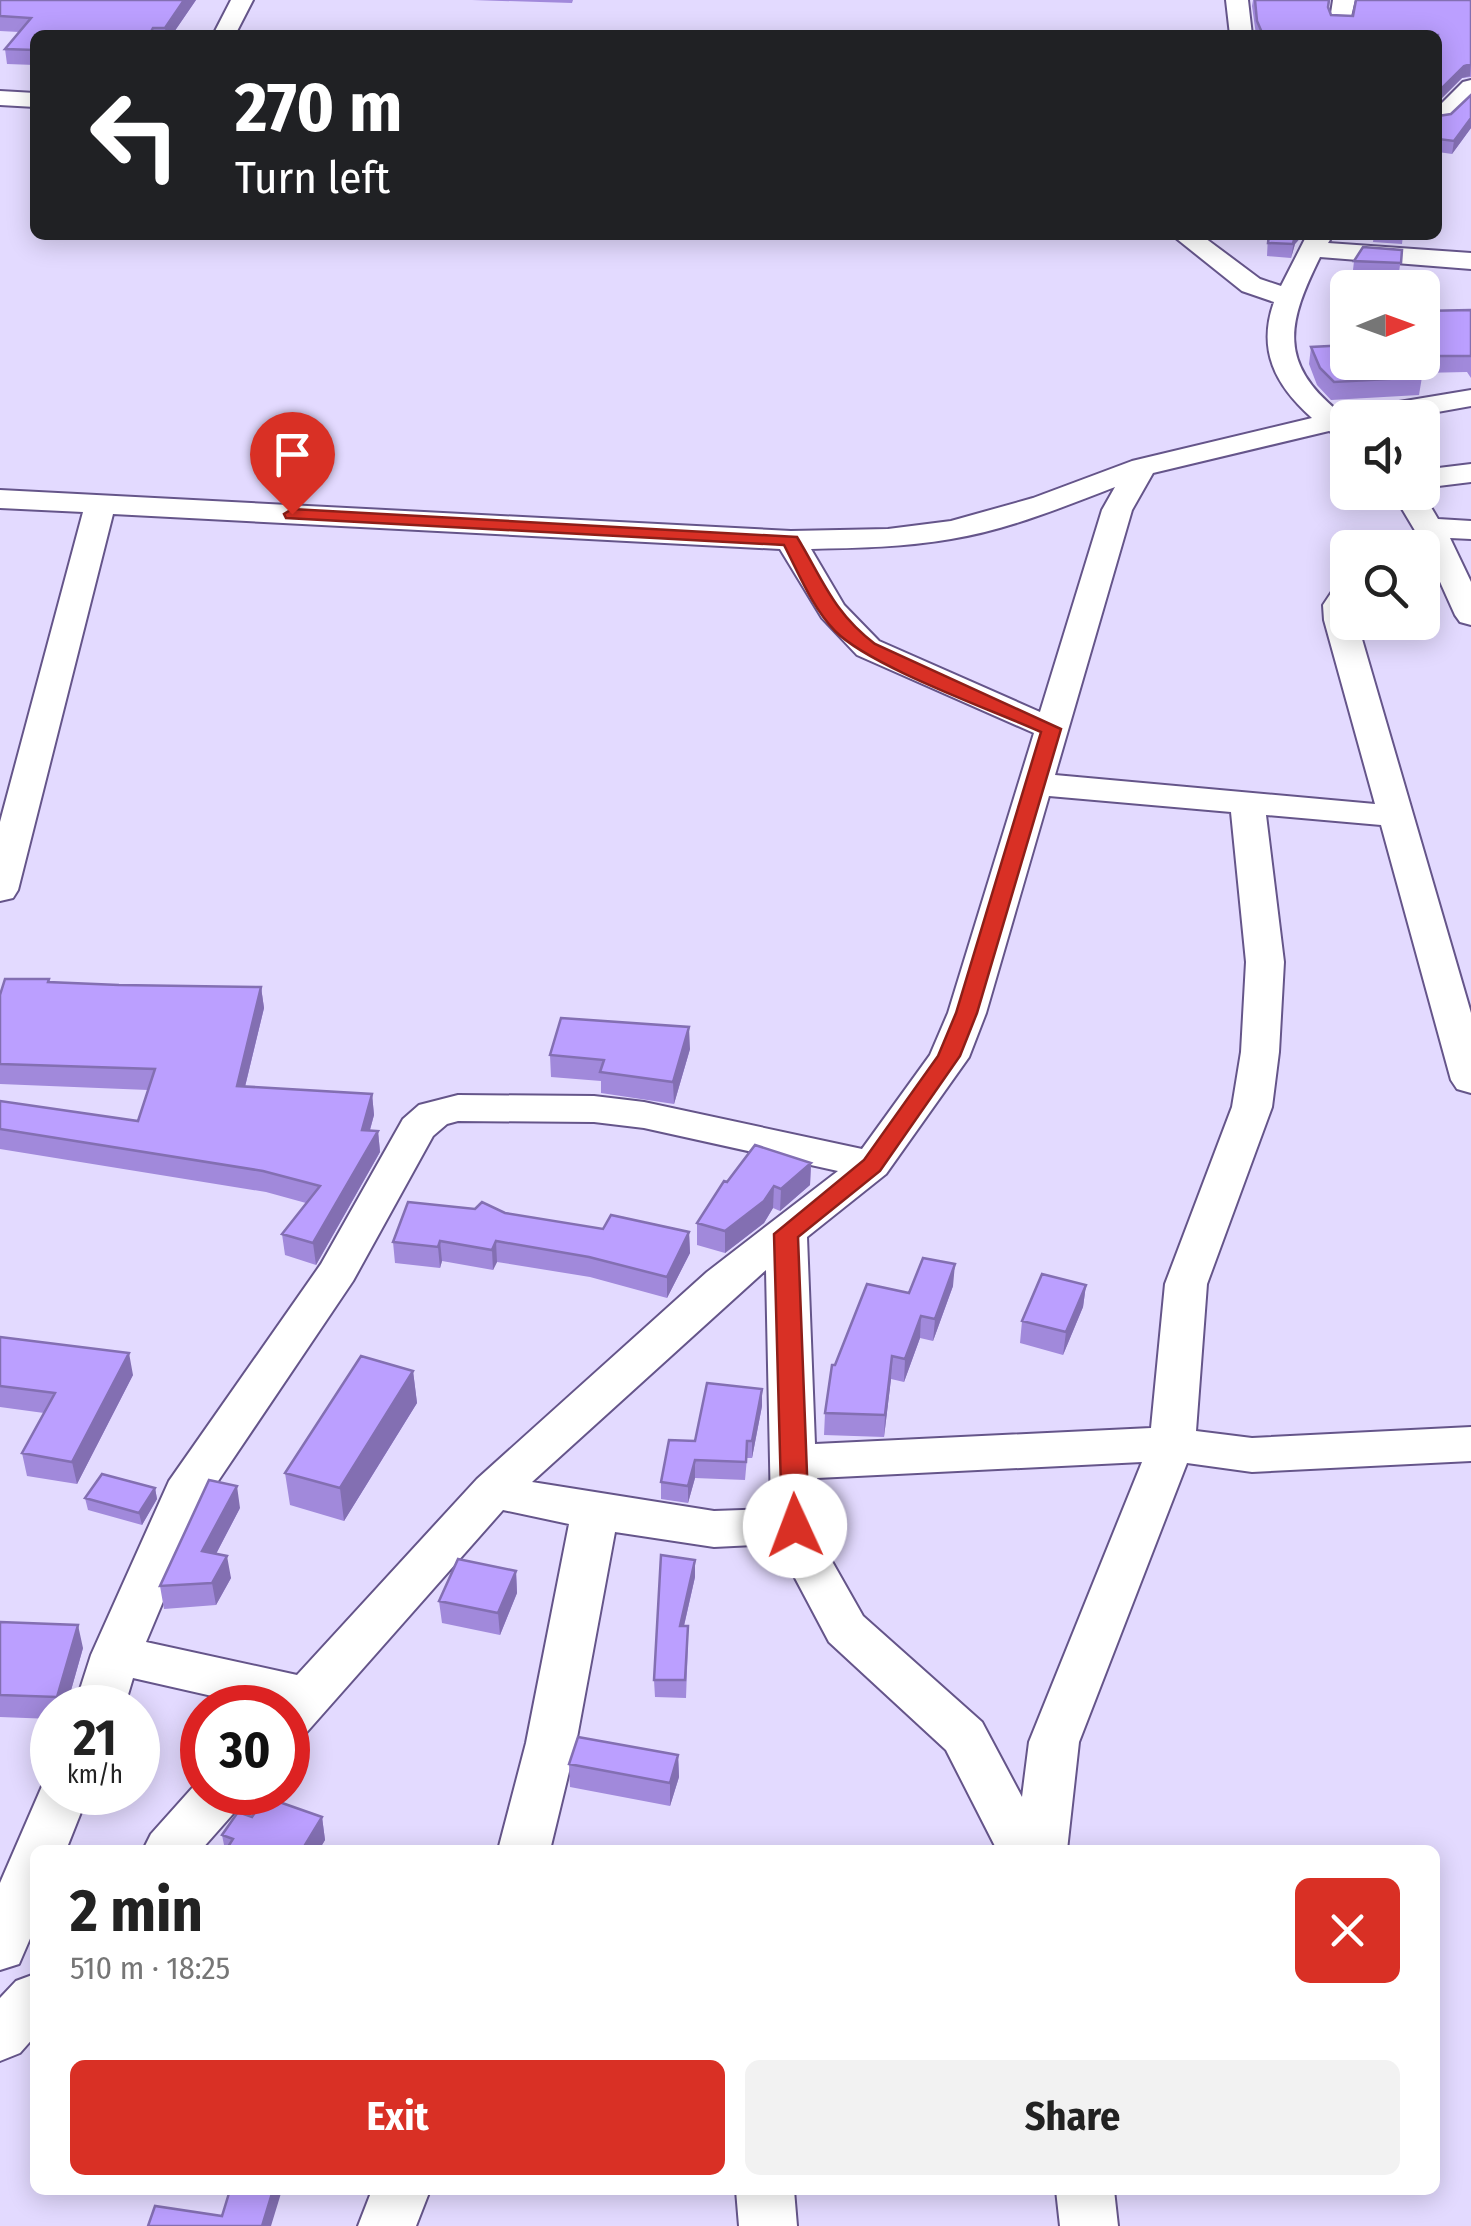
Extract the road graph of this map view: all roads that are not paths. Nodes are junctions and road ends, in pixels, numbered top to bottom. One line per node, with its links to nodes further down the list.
1 (242, 0): 3 (street)
2 (1237, 0): 4 (street)
3 (227, 30)
4 (1240, 30)
5 (1471, 88): 8 (street)
6 (0, 98): 7 (street)
7 (30, 100)
8 (1443, 125)
9 (1192, 240): 12 (street)
10 (1316, 242): 11 (street); 12 (street)
11 (1471, 261)
12 (1289, 298): 15 (street)
13 (1471, 398): 14 (street)
14 (1440, 404)
15 (1330, 411)
16 (1330, 425): 17 (street)
17 (1142, 467): 20 (street); 23 (street)
18 (1471, 473): 19 (street)
19 (1440, 477)
20 (1066, 496): 23 (street); 26 (street)
21 (0, 500): 22 (street)
22 (100, 505): 26 (street); 34 (street)
23 (1117, 510): 30 (street)
24 (1471, 530): 25 (street)
25 (1440, 539)
26 (790, 540): 30 (street)
27 (1440, 561): 28 (street)
28 (1471, 615)
29 (1346, 640): 33 (street)
30 (1052, 729): 31 (street)
31 (1035, 784): 32 (street); 36 (street)
32 (1247, 803): 33 (street); 38 (street)
33 (1396, 816): 35 (street)
34 (0, 890)
35 (1471, 1080)
36 (872, 1166): 37 (street); 44 (street)
37 (786, 1234): 40 (street); 41 (street)
38 (1172, 1444): 39 (street); 40 (street); 54 (street)
39 (1471, 1444)
40 (793, 1462): 43 (street)
41 (494, 1491): 42 (street); 47 (street)
42 (595, 1512): 43 (street); 52 (street)
43 (795, 1526): 53 (street)
44 (116, 1655): 45 (street); 46 (street)
45 (106, 1685)
46 (219, 1685)
47 (310, 1695)
48 (54, 1815): 50 (street)
49 (200, 1815): 51 (street)
50 (42, 1845)
51 (173, 1845)
52 (525, 1845)
53 (1020, 1845)
54 (1042, 1845)
55 (30, 1874): 56 (street)
56 (0, 1947)
57 (399, 2195): 60 (street)
58 (765, 2195): 61 (street)
59 (1087, 2195): 62 (street)
60 (386, 2226)
61 (768, 2226)
62 (1090, 2226)

